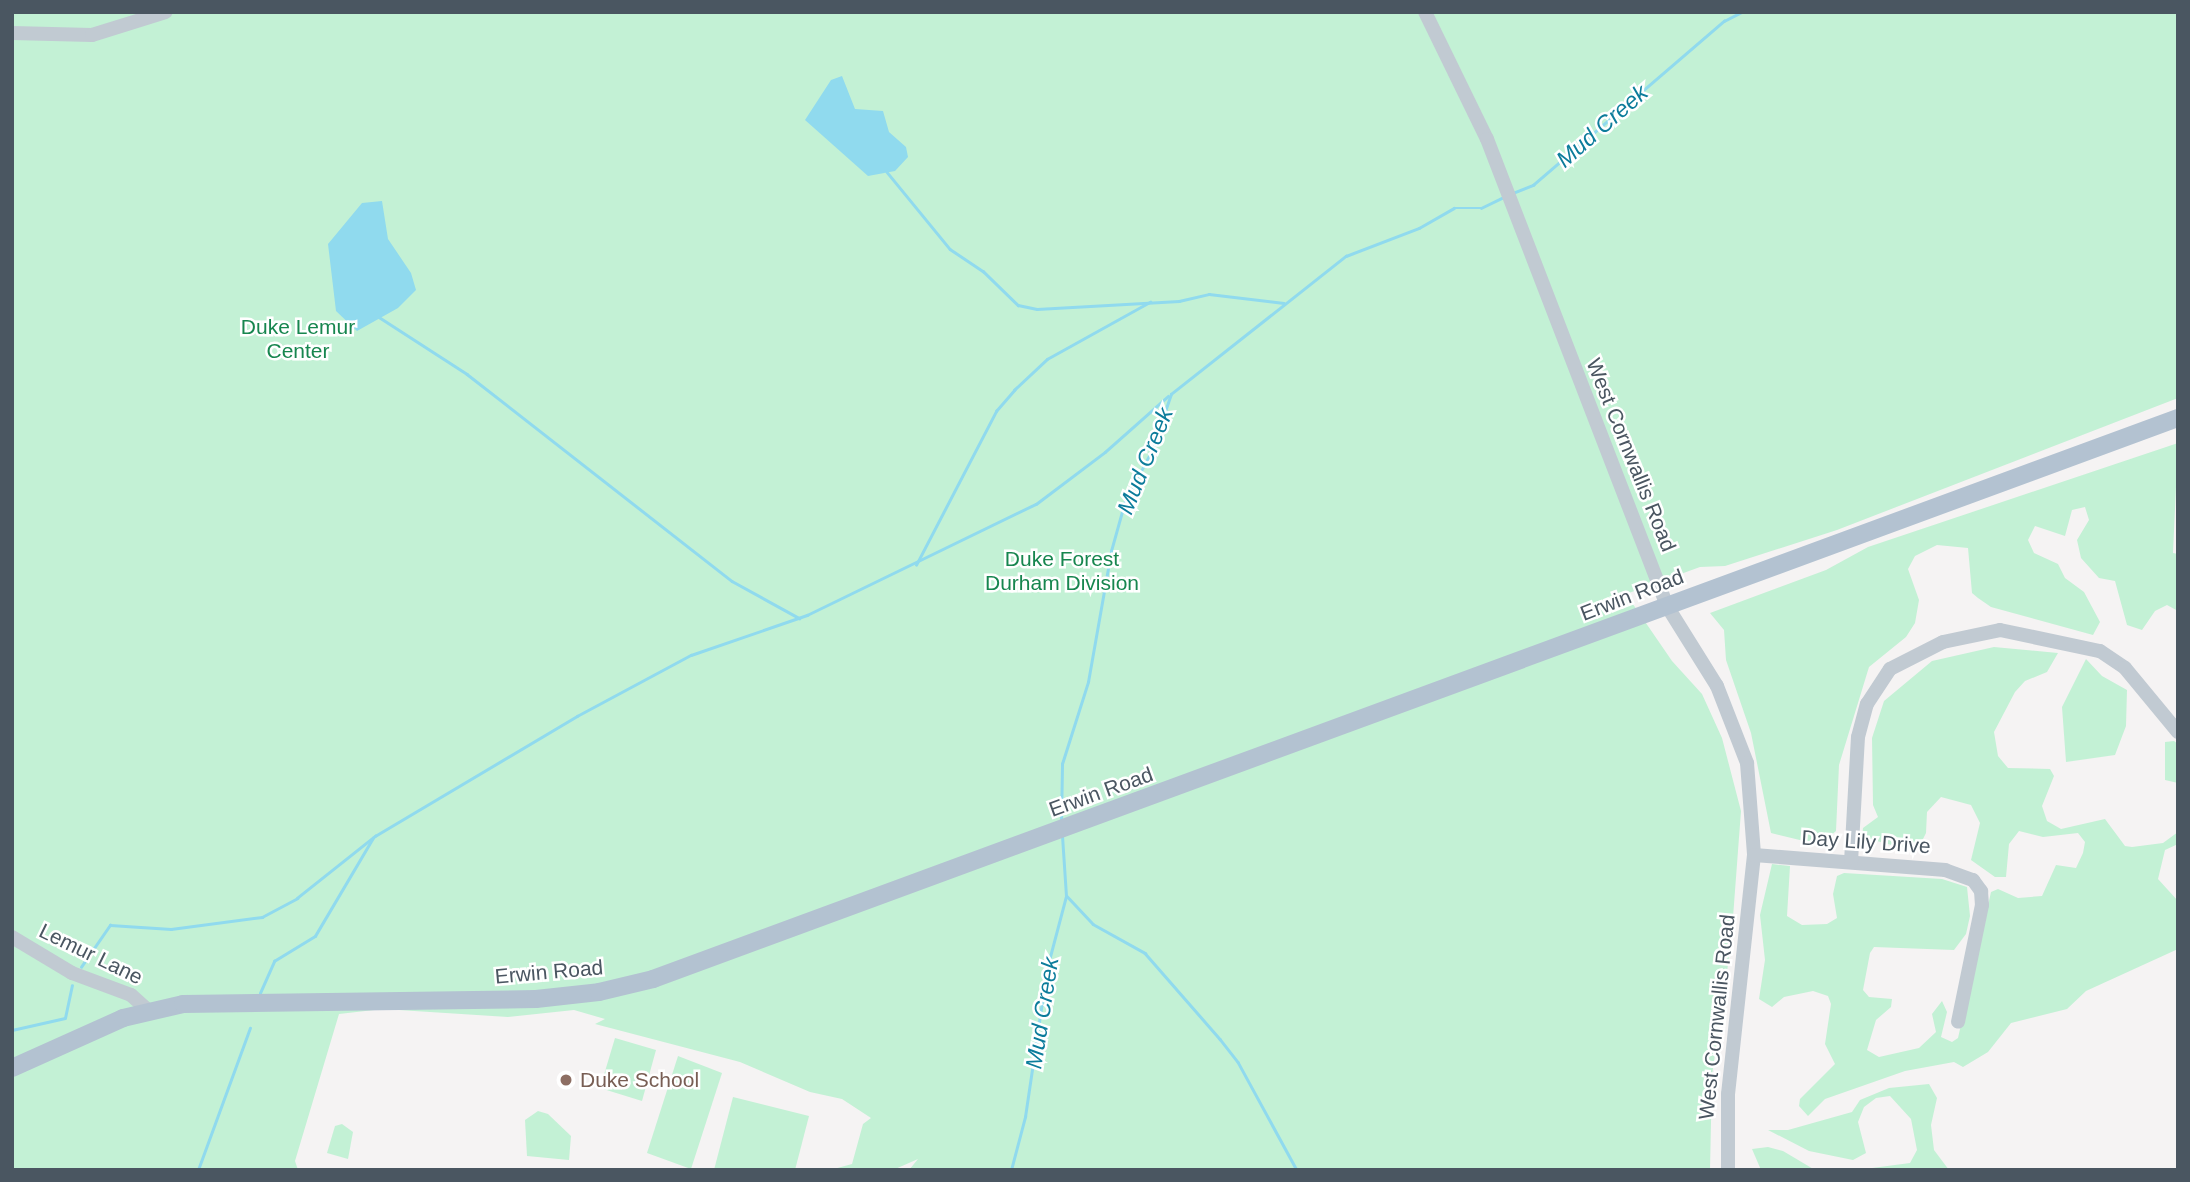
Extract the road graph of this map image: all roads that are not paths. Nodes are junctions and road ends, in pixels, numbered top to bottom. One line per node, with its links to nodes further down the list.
1 (166, 12): 3 (street)
2 (1425, 12): 5 (street, West Cornwallis Road)
3 (12, 33)
4 (2178, 418): 5 (main road, Erwin Road)
5 (1667, 606): 7 (street, West Cornwallis Road); 10 (main road, Erwin Road)
6 (2178, 732): 8 (street)
7 (1754, 855): 8 (street, Day Lily Drive); 13 (street, West Cornwallis Road)
8 (1851, 862): 11 (street, Day Lily Drive)
9 (12, 936): 10 (street, Lemur Lane)
10 (149, 1011): 12 (main road, Erwin Road)
11 (1958, 1022)
12 (12, 1068)
13 (1728, 1170)

